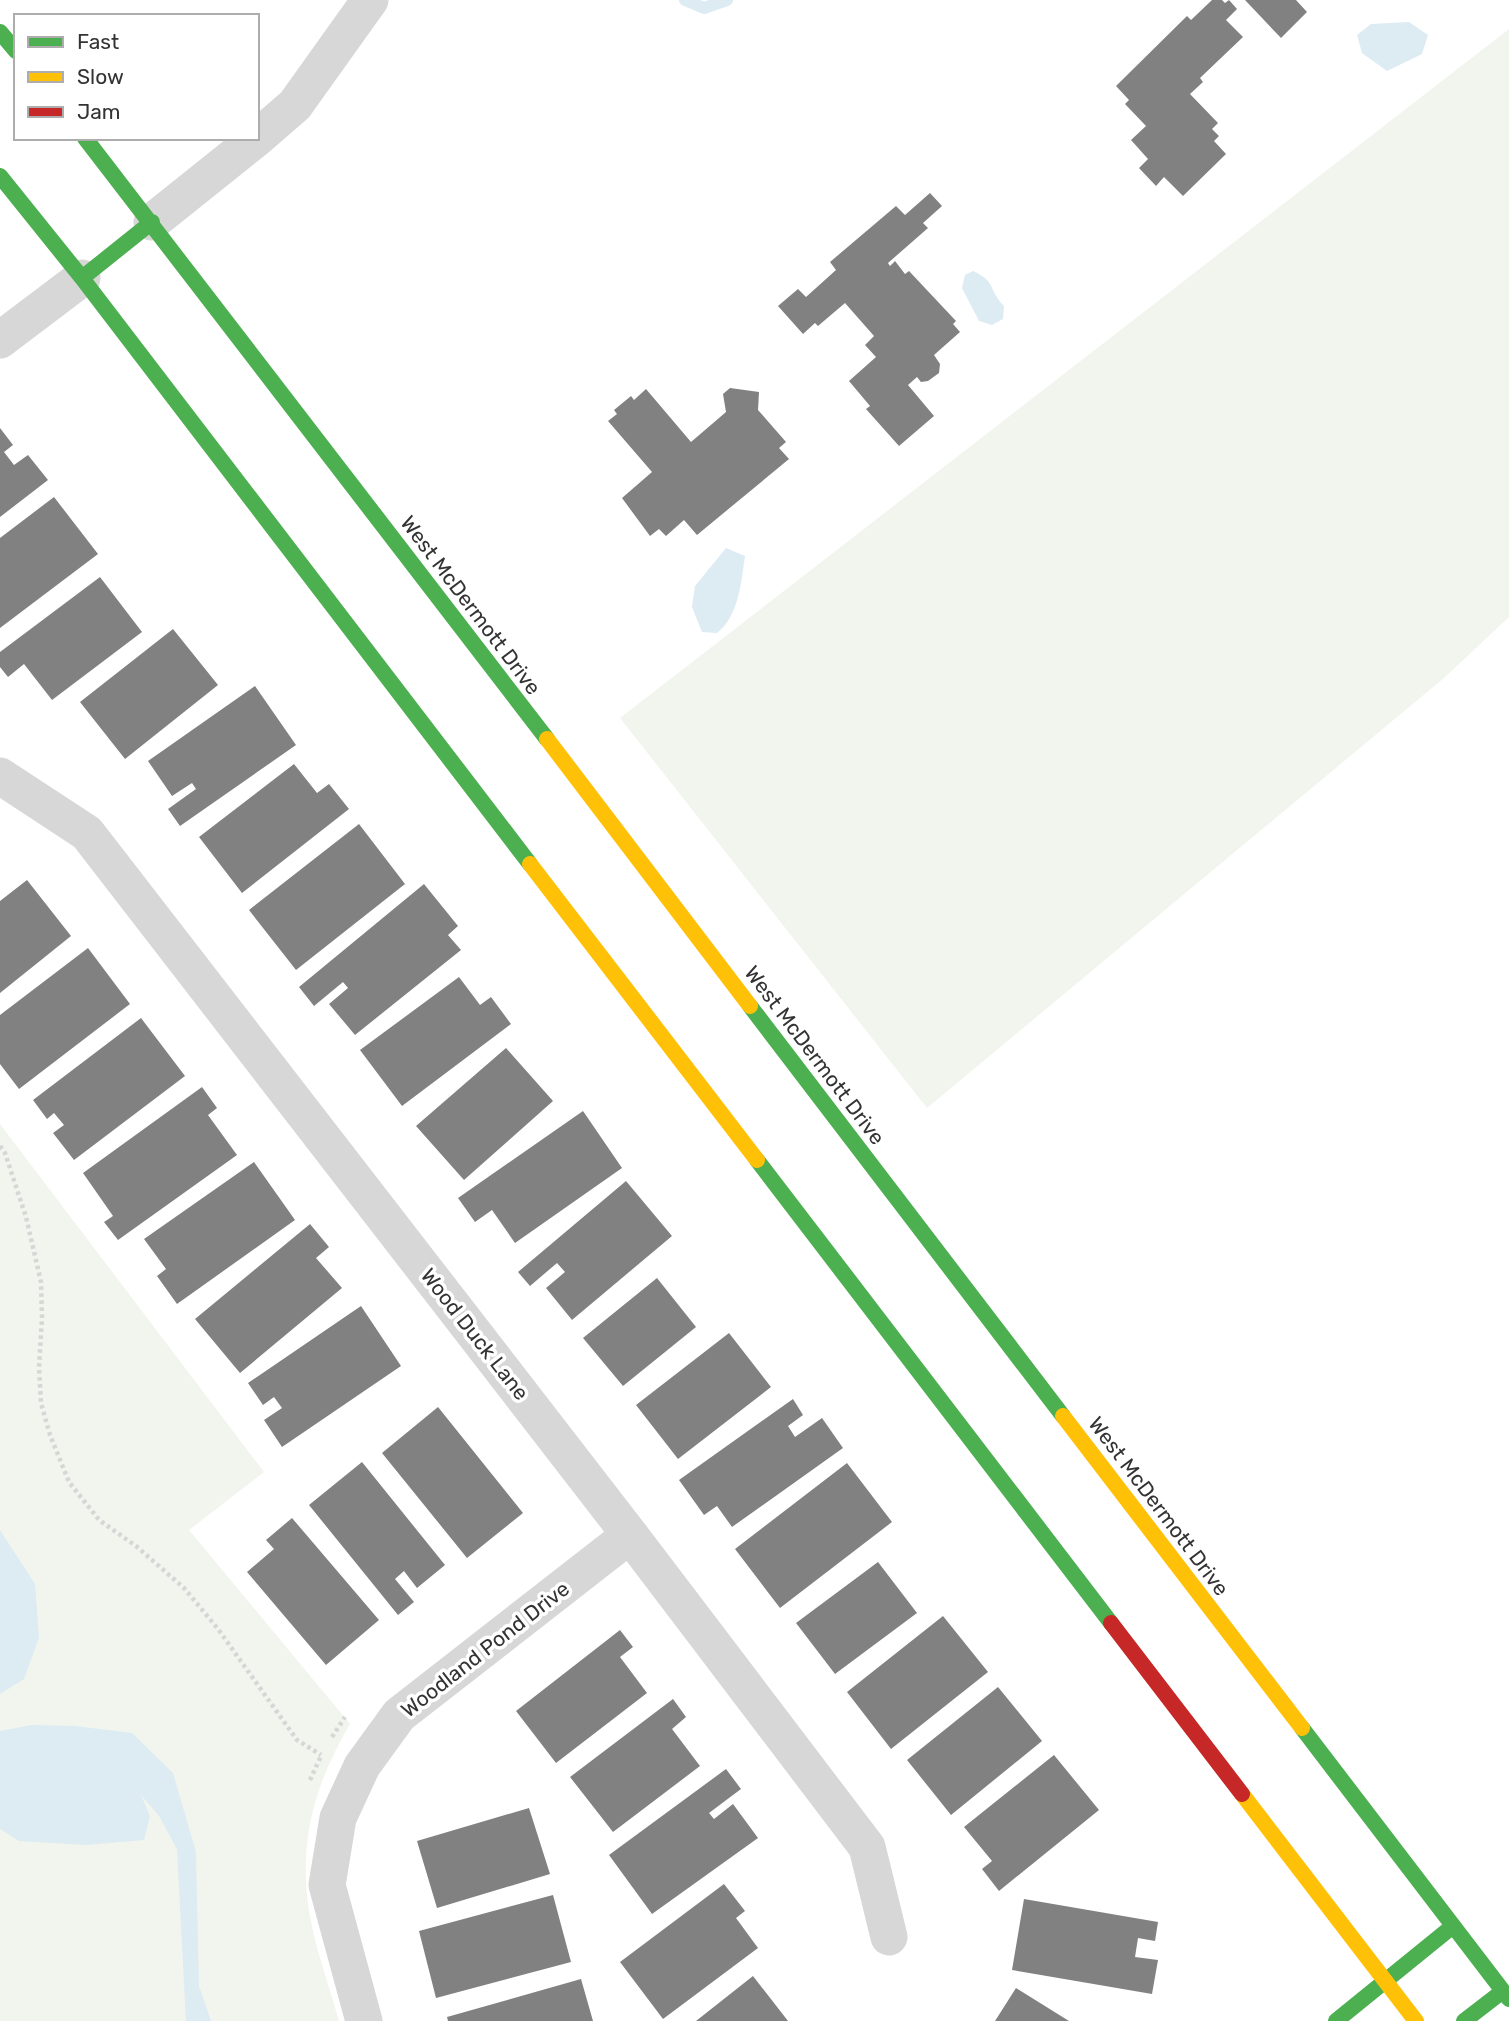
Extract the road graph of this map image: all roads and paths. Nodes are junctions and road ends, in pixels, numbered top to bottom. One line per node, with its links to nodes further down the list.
1 (370, 0): 4 (street)
2 (0, 32): 3 (main road)
3 (14, 49)
4 (259, 136)
5 (87, 140): 8 (main road, West McDermott Drive)
6 (254, 140): 8 (street)
7 (0, 176): 9 (main road)
8 (152, 222): 9 (main road); 15 (main road, West McDermott Drive)
9 (82, 278): 10 (street); 17 (main road)
10 (0, 340)
11 (0, 776): 13 (street, Wood Duck Lane)
12 (0, 1146): 14 (path)
13 (631, 1535): 16 (street, Wood Duck Lane); 19 (street, Woodland Pond Drive)
14 (321, 1755)
15 (1453, 1926): 17 (main road); 18 (main road, West McDermott Drive)
16 (889, 1937)
17 (1385, 1981): 20 (main road); 21 (main road)
18 (1506, 1995): 22 (main road)
19 (364, 2021)
20 (1336, 2021)
21 (1416, 2021)
22 (1464, 2021)

